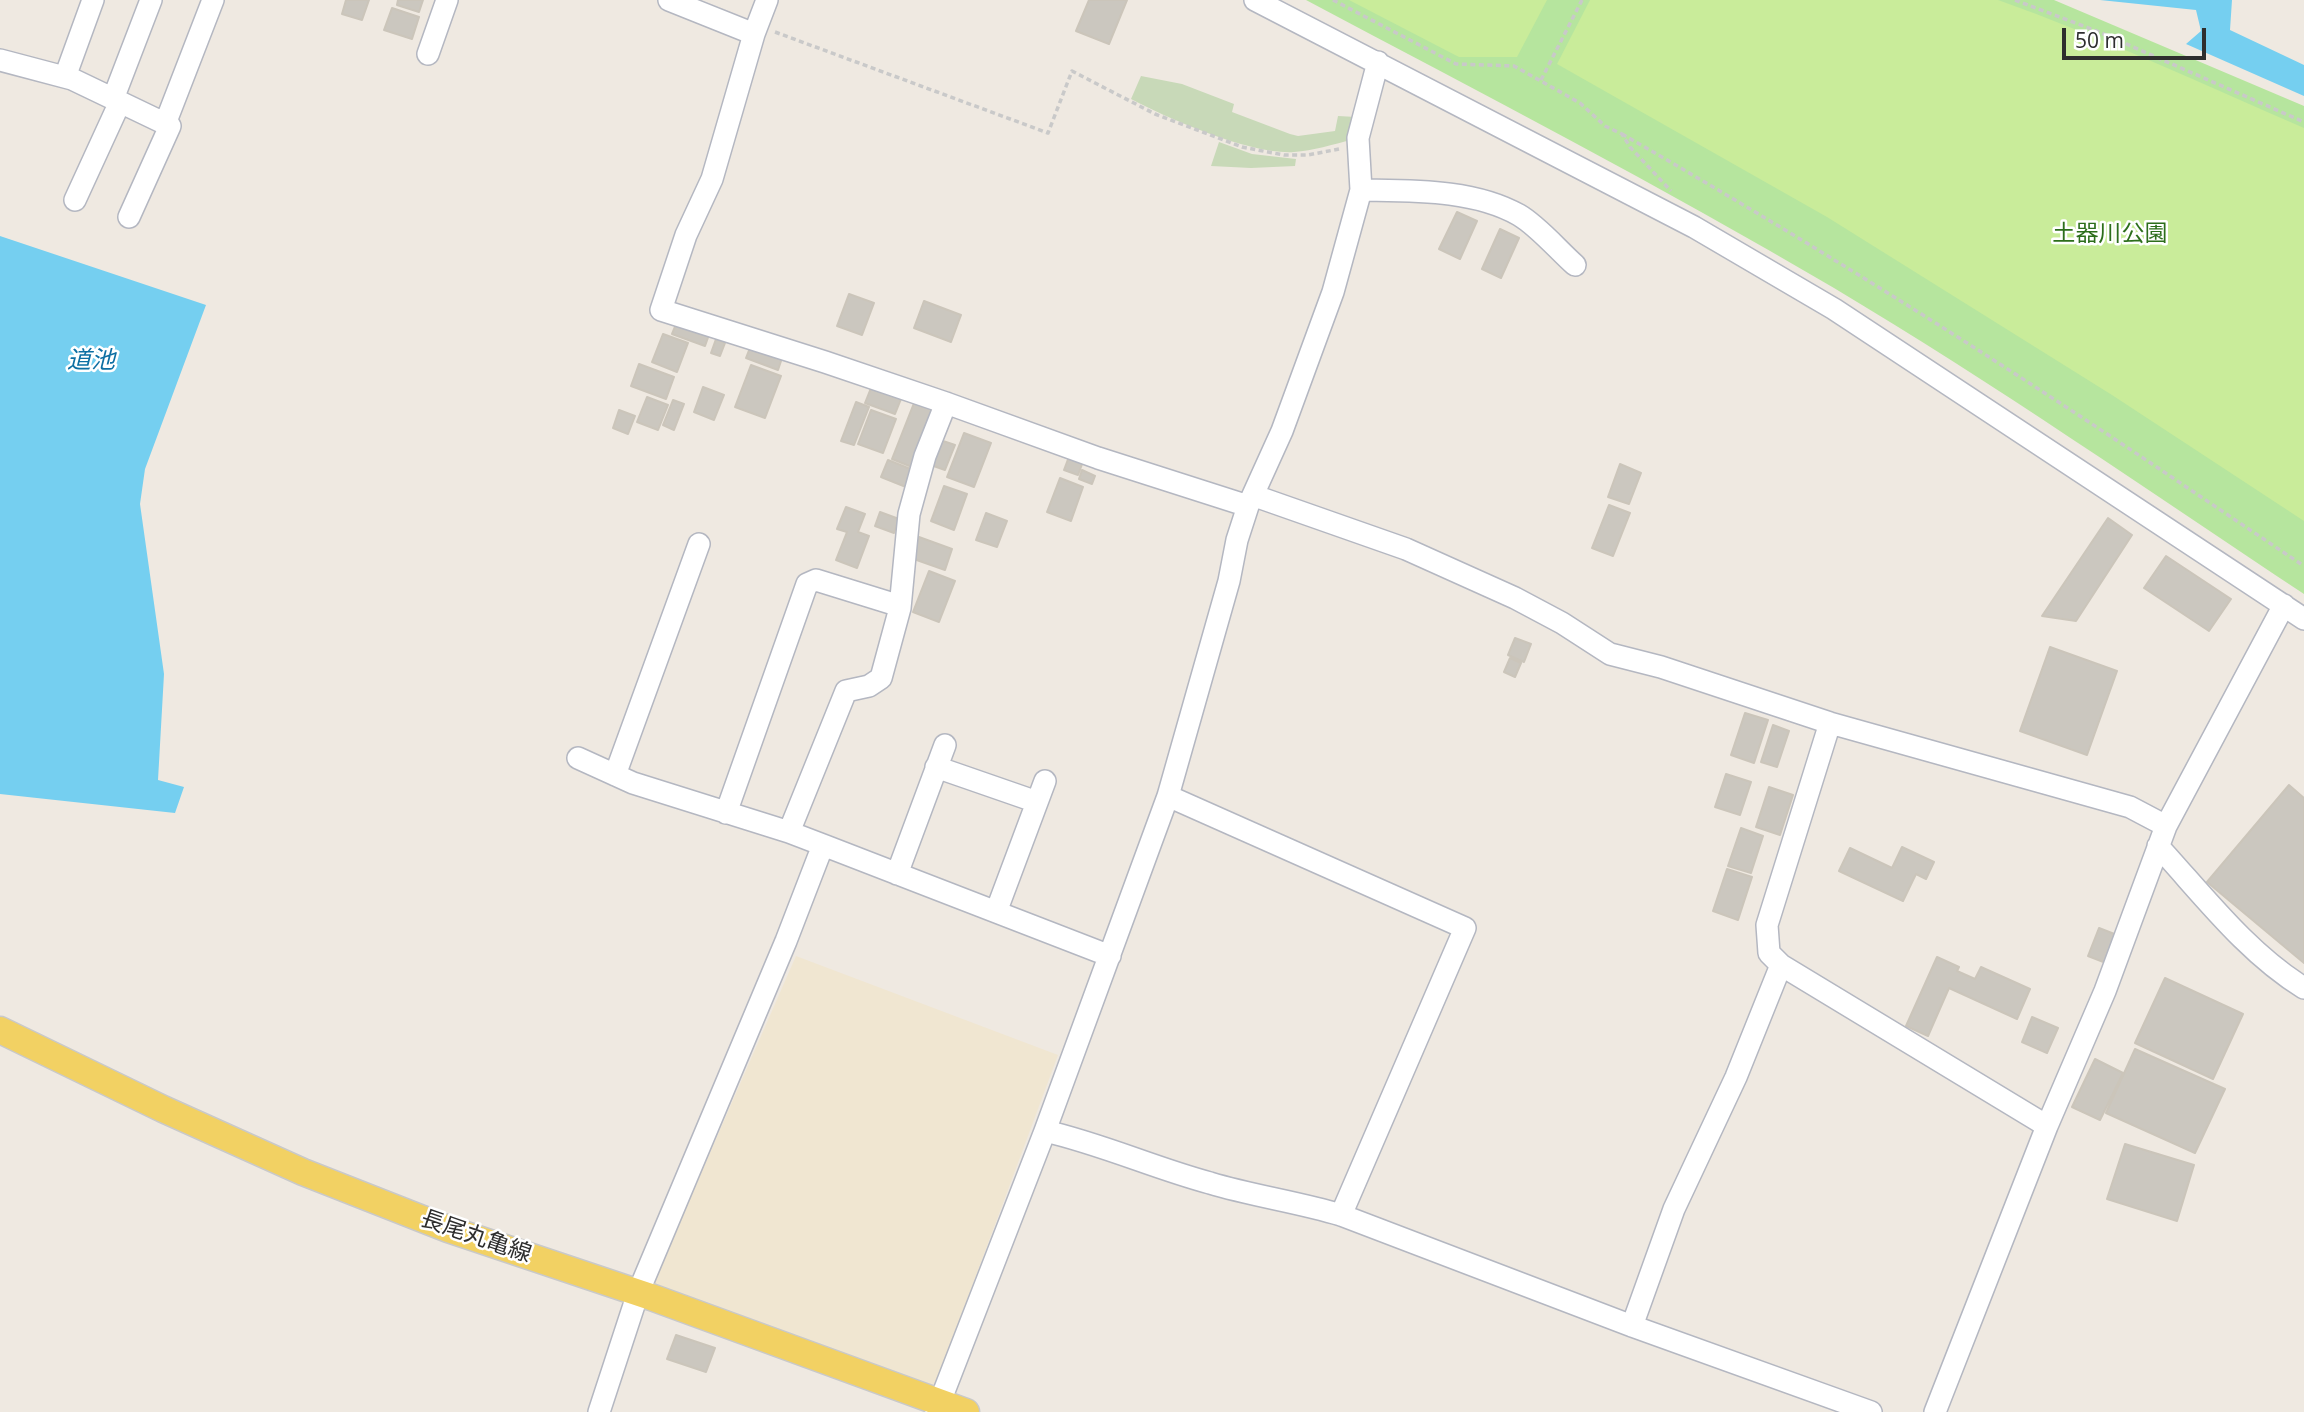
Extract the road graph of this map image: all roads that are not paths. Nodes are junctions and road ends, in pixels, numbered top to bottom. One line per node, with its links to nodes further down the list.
1 (93, 0): 12 (street)
2 (151, 0): 13 (street)
3 (213, 0): 14 (street)
4 (447, 0): 9 (street)
5 (669, 0): 8 (street)
6 (767, 0): 8 (street)
7 (1255, 0): 11 (street)
8 (754, 34): 19 (street)
9 (428, 54)
10 (0, 60): 12 (street)
11 (1378, 62): 15 (street); 22 (street)
12 (65, 77): 13 (street)
13 (117, 101): 14 (street); 16 (street)
14 (165, 124): 17 (street)
15 (1361, 190): 18 (street); 20 (street)
16 (75, 200)
17 (129, 217)
18 (1575, 265)
19 (946, 402): 20 (street); 23 (street)
20 (1252, 501): 25 (street); 31 (street)
21 (699, 544): 29 (street)
22 (2284, 605): 24 (street); 35 (street)
23 (900, 606): 33 (street); 34 (street)
24 (2304, 619)
25 (1830, 723): 35 (street); 40 (street)
26 (944, 745): 28 (street)
27 (578, 758): 29 (street)
28 (936, 767): 32 (street); 37 (street)
29 (615, 775): 33 (street)
30 (1045, 780): 32 (street)
31 (1168, 796): 39 (street); 45 (street)
32 (1037, 802): 38 (street)
33 (726, 813): 34 (street)
34 (789, 832): 36 (street)
35 (2162, 836): 41 (street); 43 (street)
36 (823, 845): 37 (street); 46 (street)
37 (897, 873): 38 (street)
38 (996, 912): 39 (street)
39 (1110, 956): 44 (street)
40 (1781, 965): 43 (street); 47 (street)
41 (2304, 988)
42 (0, 1030): 46 (main road, 長尾丸亀線)
43 (2047, 1126): 52 (street)
44 (1045, 1131): 45 (street); 48 (street)
45 (1341, 1215): 47 (street)
46 (638, 1293): 48 (main road, 長尾丸亀線); 49 (street)
47 (1632, 1326): 51 (street)
48 (938, 1407): 50 (main road, 長尾丸亀線)
49 (598, 1412)
50 (966, 1412)
51 (1871, 1412)
52 (1935, 1412)

